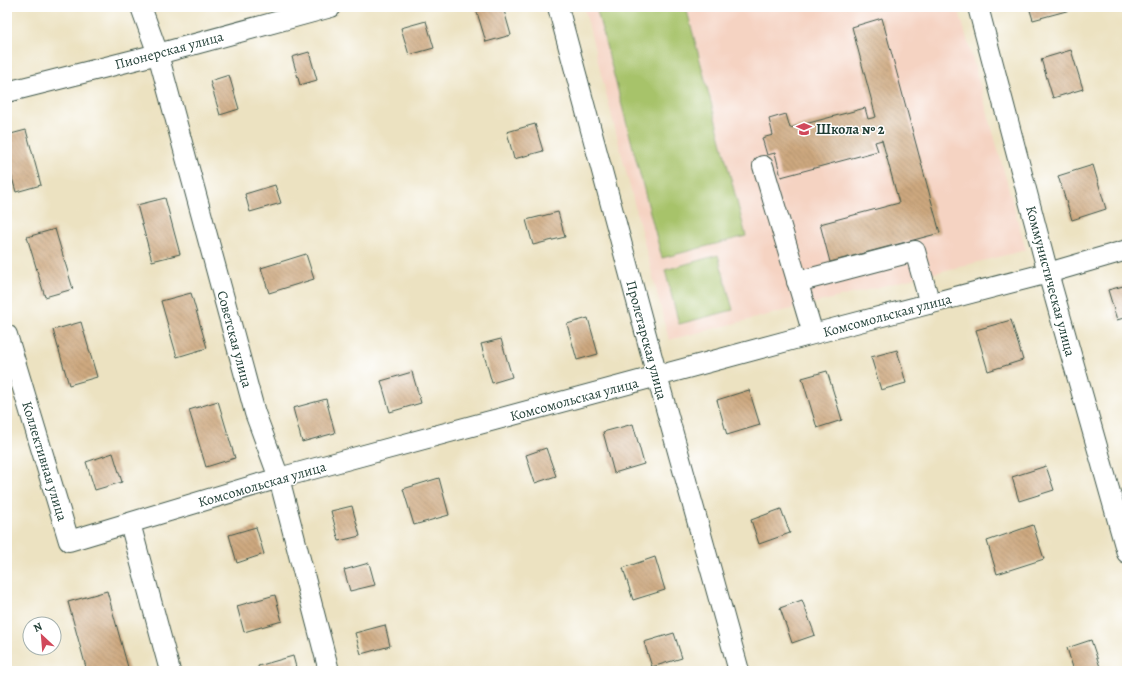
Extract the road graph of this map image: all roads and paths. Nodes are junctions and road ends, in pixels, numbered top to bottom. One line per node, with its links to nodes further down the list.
1 (141, 7): 5 (street, Советская улица)
2 (331, 7): 5 (street, Пионерская улица)
3 (558, 7): 14 (street, Пролетарская улица)
4 (978, 7): 9 (street, Коммунистическая улица)
5 (158, 54): 6 (street, Пионерская улица); 15 (street, Советская улица)
6 (7, 92)
7 (763, 166): 10 (street)
8 (1127, 250): 9 (street, Комсомольская улица)
9 (1048, 273): 11 (street, Комсомольская улица); 18 (street, Коммунистическая улица)
10 (797, 282): 11 (street); 12 (street)
11 (930, 304): 12 (street, Комсомольская улица)
12 (812, 334): 14 (street, Комсомольская улица)
13 (7, 335): 17 (street, Коллективная улица)
14 (656, 376): 15 (street, Комсомольская улица); 21 (street, Пролетарская улица)
15 (279, 478): 16 (street, Комсомольская улица); 20 (street, Советская улица)
16 (130, 523): 17 (street, Комсомольская улица); 19 (street)
17 (69, 541)
18 (1127, 553)
19 (170, 671)
20 (329, 671)
21 (739, 671)

